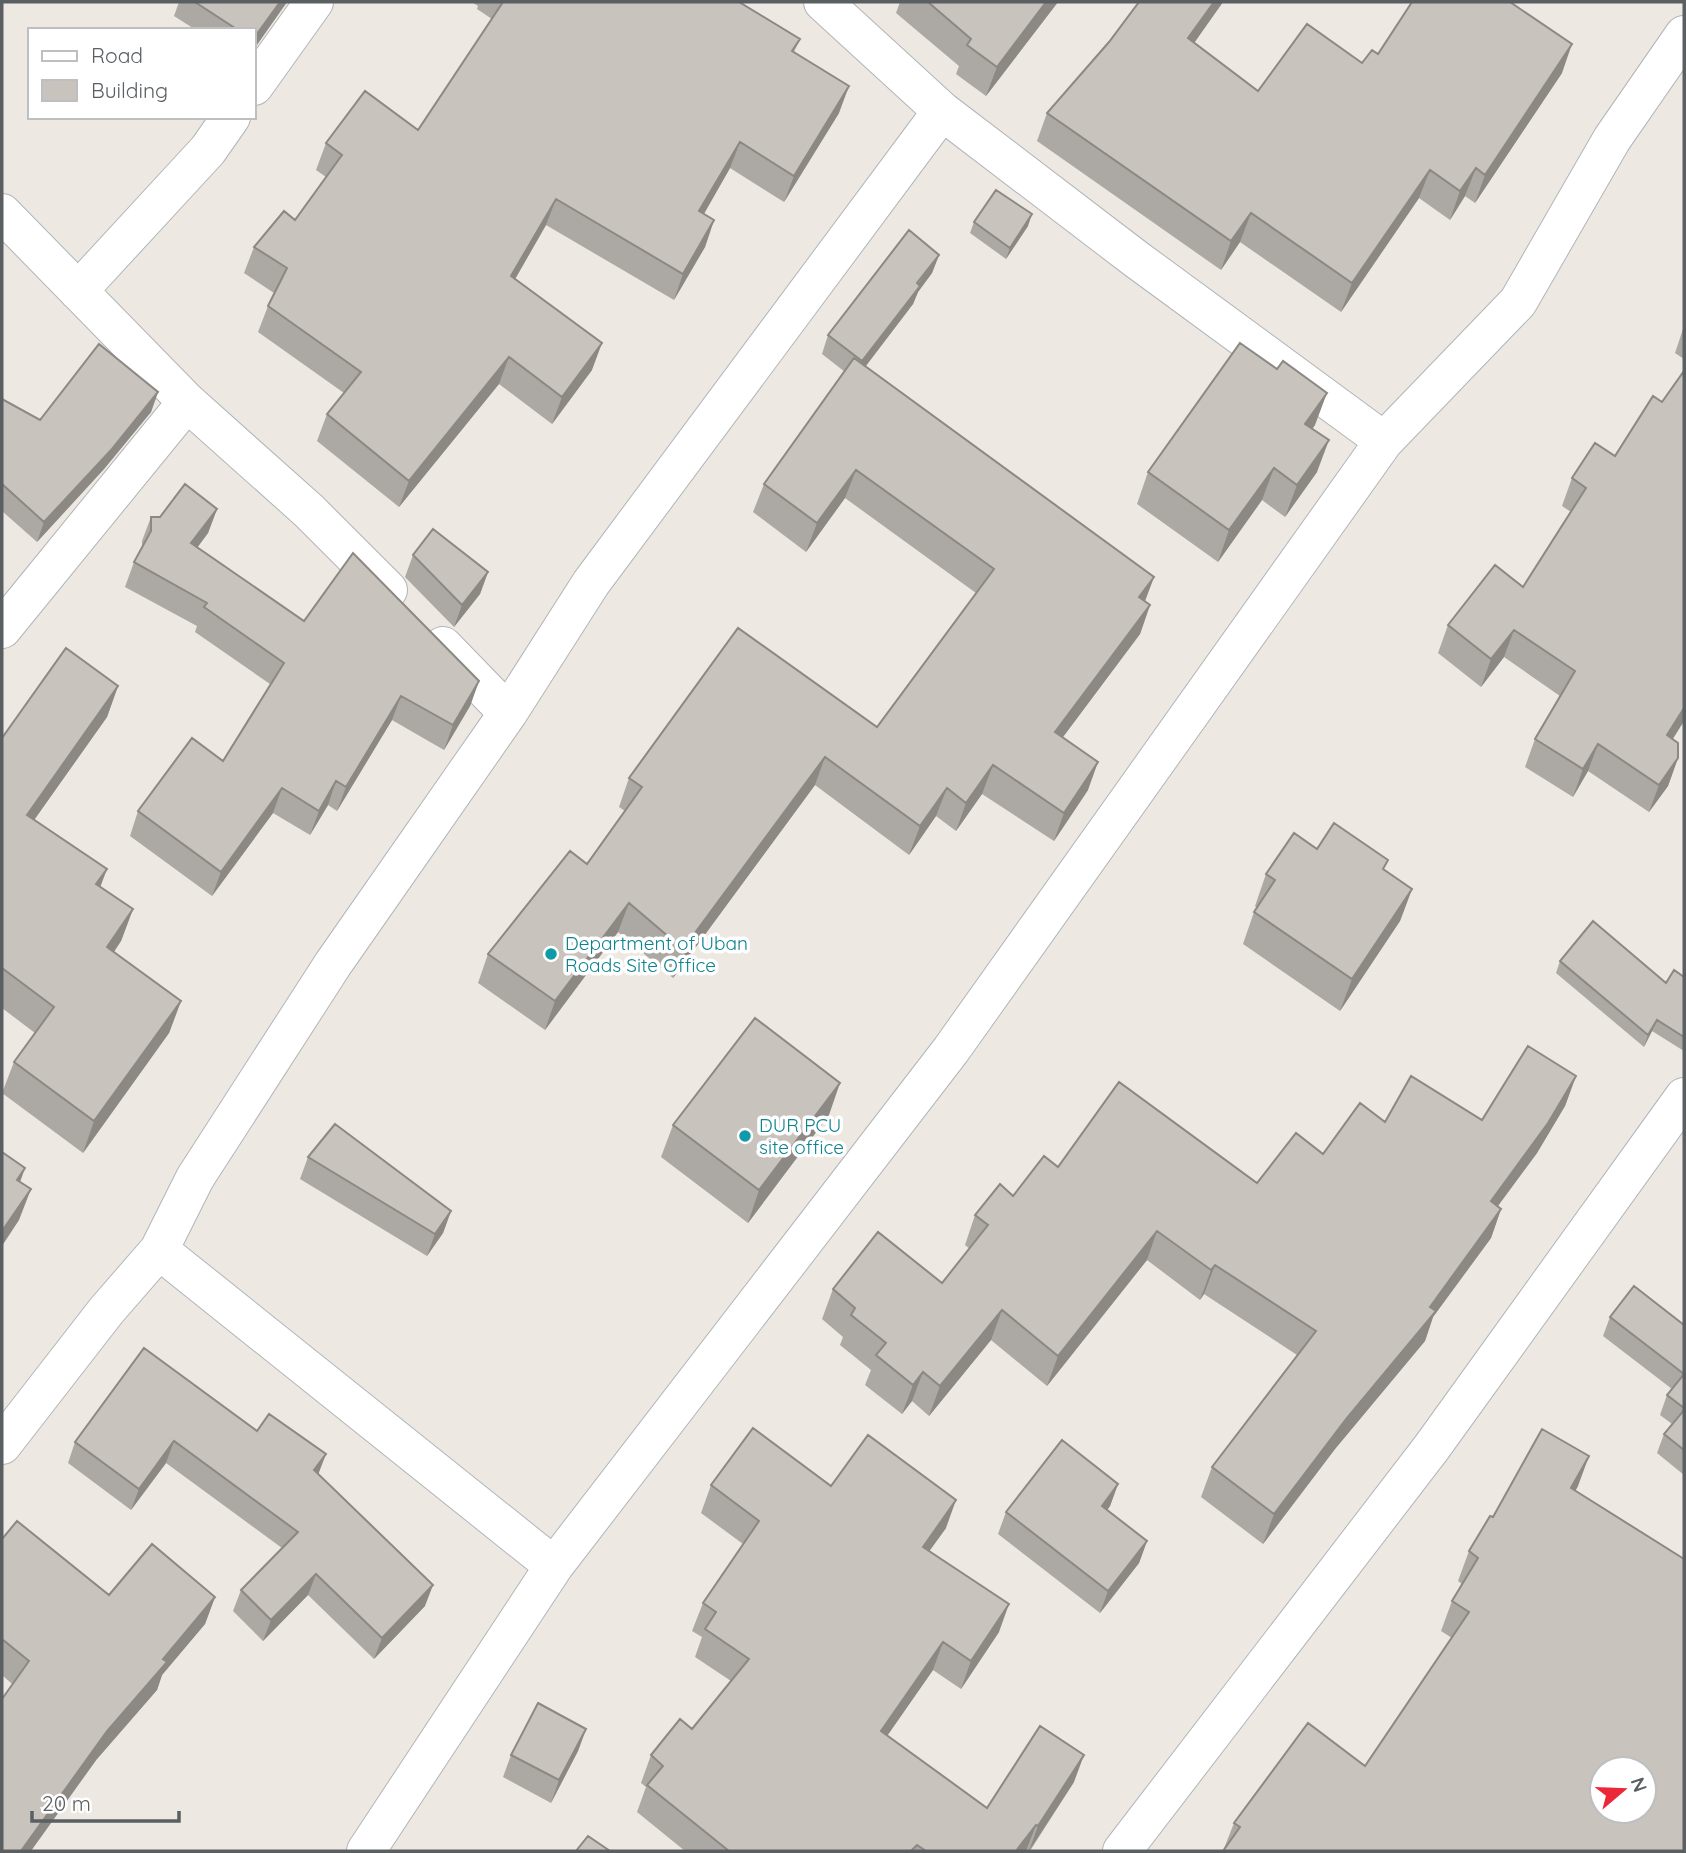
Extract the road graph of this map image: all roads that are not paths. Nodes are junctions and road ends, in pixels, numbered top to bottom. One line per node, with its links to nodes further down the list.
1 (314, 2): 4 (street)
2 (823, 2): 5 (street)
3 (1684, 35): 10 (street)
4 (256, 83)
5 (942, 111): 10 (street); 12 (street)
6 (231, 119): 8 (street)
7 (2, 213): 8 (street)
8 (78, 291): 9 (street)
9 (187, 402): 11 (street); 12 (street)
10 (1384, 440): 16 (street)
11 (2, 629)
12 (509, 713): 14 (street)
13 (1684, 1097): 18 (street)
14 (159, 1250): 15 (street); 16 (street)
15 (2, 1445)
16 (554, 1566): 17 (street)
17 (366, 1851)
18 (1122, 1851)

